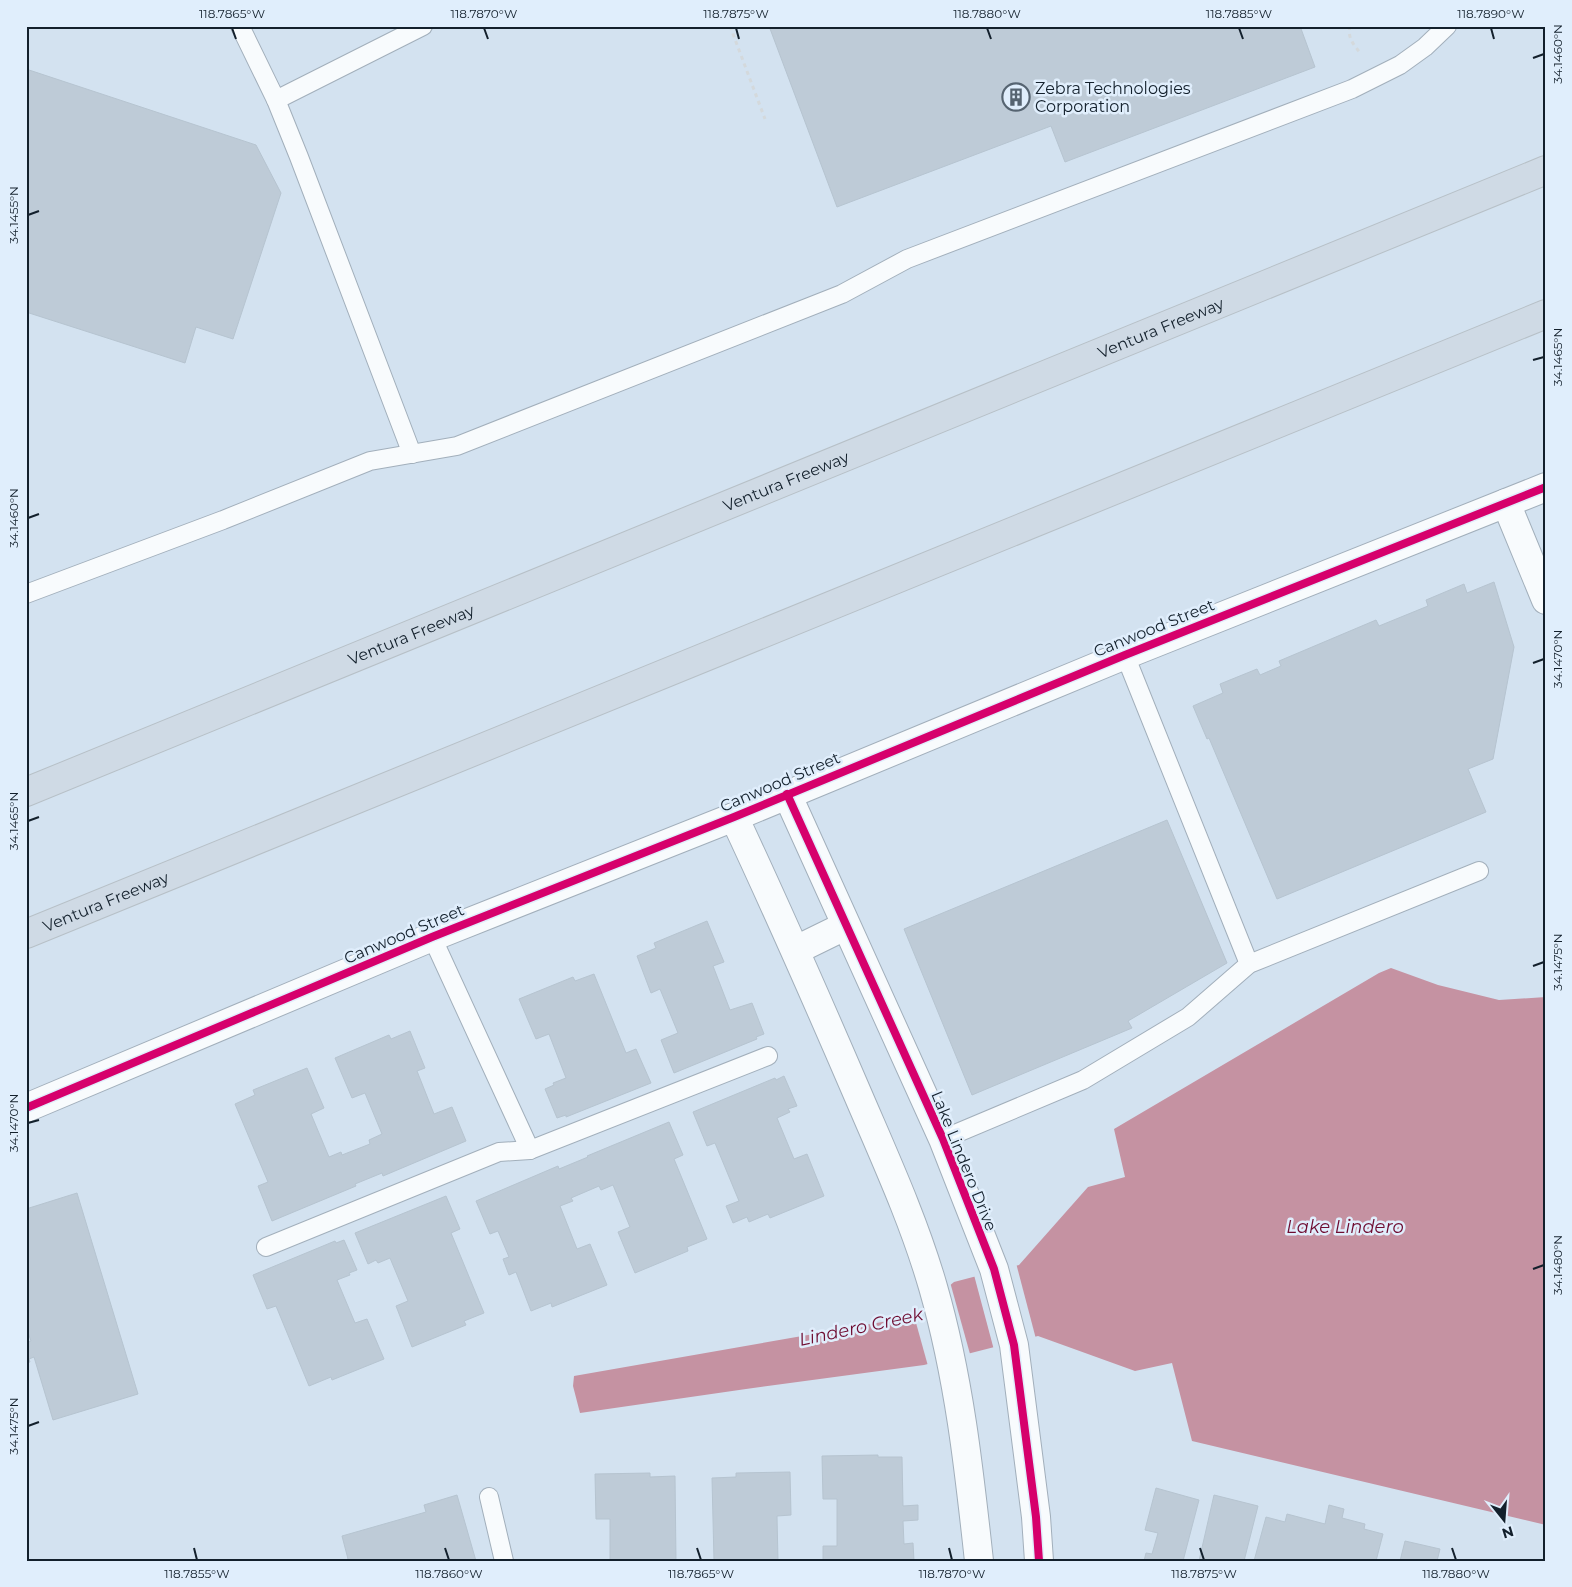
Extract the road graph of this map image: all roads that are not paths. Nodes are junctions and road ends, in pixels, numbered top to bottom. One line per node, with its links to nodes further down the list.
1 (240, 26): 4 (lane)
2 (423, 26): 4 (lane)
3 (1447, 26): 7 (lane)
4 (276, 100): 7 (lane)
5 (1546, 170): 13 (highway, Ventura Freeway)
6 (1546, 314): 18 (highway, Ventura Freeway)
7 (412, 454): 10 (lane)
8 (1546, 487): 9 (street, Canwood Street)
9 (1506, 503): 11 (street); 12 (street, Canwood Street)
10 (26, 594)
11 (1546, 600)
12 (1125, 655): 14 (street, Canwood Street); 21 (lane)
13 (26, 792)
14 (787, 794): 15 (street, Canwood Street); 17 (street, Lake Lindero Drive)
15 (734, 816): 19 (street, Canwood Street); 20 (street)
16 (1479, 871): 21 (lane)
17 (845, 926): 20 (street); 24 (street, Lake Lindero Drive)
18 (26, 934)
19 (432, 936): 23 (street, Canwood Street); 25 (lane)
20 (796, 950): 29 (street)
21 (1249, 964): 24 (lane)
22 (768, 1056): 25 (lane)
23 (26, 1108)
24 (943, 1140): 30 (street, Lake Lindero Drive)
25 (530, 1150): 26 (lane)
26 (266, 1247)
27 (489, 1497): 28 (lane)
28 (504, 1561)
29 (979, 1561)
30 (1039, 1561)

